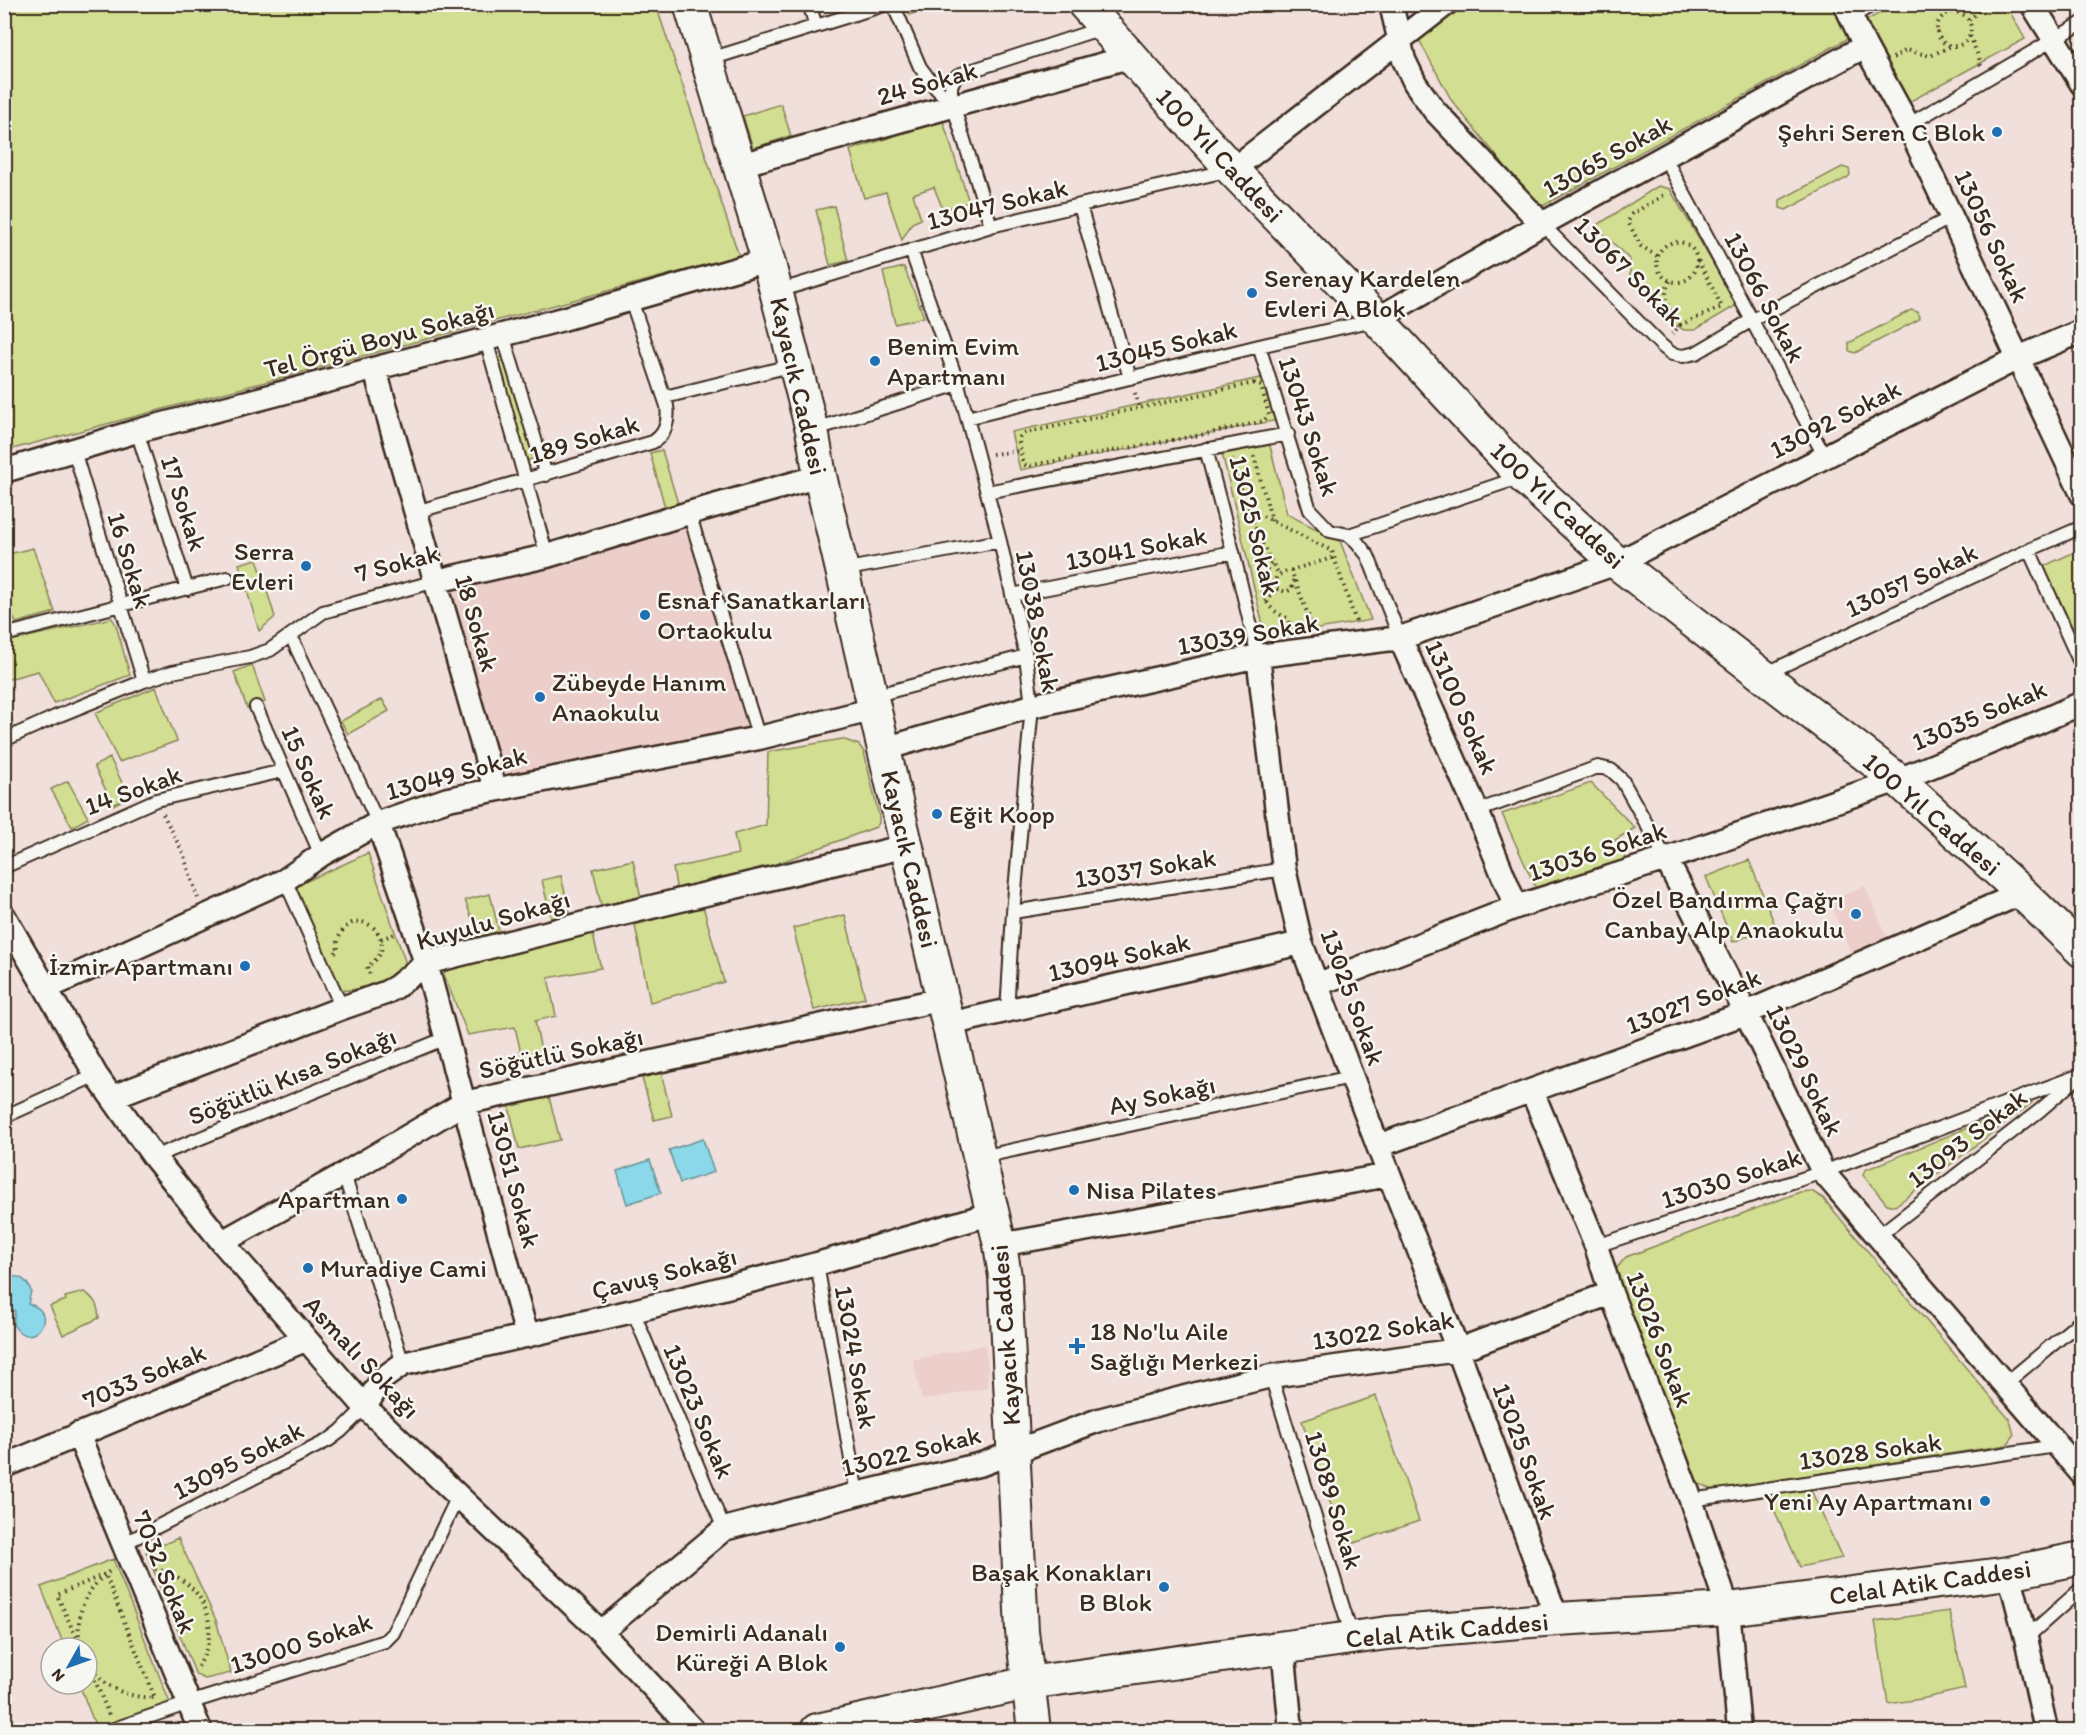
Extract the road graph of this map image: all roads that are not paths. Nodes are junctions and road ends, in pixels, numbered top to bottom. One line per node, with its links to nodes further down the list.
1 (690, 4): 17 (street, Kayacık Caddesi)
2 (809, 4): 12 (lane)
3 (887, 4): 12 (lane)
4 (893, 4): 19 (lane)
5 (1391, 4): 14 (street, 13067 Sokak)
6 (1446, 4): 14 (street)
7 (1874, 4): 9 (lane)
8 (2032, 4): 13 (street)
9 (1848, 11): 15 (street, 13056 Sokak)
10 (1092, 12): 16 (street, 100 Yıl Caddesi); 19 (lane)
11 (2082, 22): 13 (lane)
12 (816, 26): 17 (lane)
13 (2054, 39): 18 (street); 20 (lane)
14 (1398, 40): 23 (street); 26 (street, 13067 Sokak)
15 (1865, 46): 20 (street, 13056 Sokak); 22 (street, 13065 Sokak)
16 (1129, 57): 19 (street, 24 Sokak); 23 (street, 100 Yıl Caddesi)
17 (706, 60): 21 (street, Kayacık Caddesi)
18 (2082, 84)
19 (953, 105): 21 (street, 24 Sokak); 27 (lane)
20 (1908, 125): 25 (street, 13056 Sokak)
21 (740, 165): 29 (street, Kayacık Caddesi)
22 (1670, 166): 26 (street, 13065 Sokak); 33 (lane, 13066 Sokak)
23 (1232, 170): 24 (lane, 13047 Sokak); 32 (street, 100 Yıl Caddesi)
24 (1080, 206): 27 (lane, 13047 Sokak); 40 (lane)
25 (1952, 217): 33 (lane, 13067 Sokak); 37 (street, 13056 Sokak)
26 (1542, 224): 32 (street, 13065 Sokak); 33 (lane, 13067 Sokak)
27 (991, 226): 28 (lane, 13047 Sokak)
28 (911, 250): 30 (lane, 13047 Sokak); 41 (lane, 13038 Sokak)
29 (768, 260): 30 (street, Kayacık Caddesi); 31 (street, Tel Örgü Boyu Sokağı)
30 (777, 291): 38 (street, Kayacık Caddesi)
31 (632, 300): 35 (street, Tel Örgü Boyu Sokağı); 42 (lane, 189 Sokak)
32 (1377, 319): 36 (lane, 13045 Sokak); 53 (street, 100 Yıl Caddesi)
33 (1752, 320): 49 (lane, 13066 Sokak)
34 (2082, 331): 37 (street, 13092 Sokak)
35 (495, 338): 39 (street, Tel Örgü Boyu Sokağı); 51 (lane); 54 (lane)
36 (1259, 346): 40 (lane, 13045 Sokak); 46 (lane, 13043 Sokak)
37 (2018, 358): 49 (street, 13092 Sokak); 56 (street, 13056 Sokak)
38 (794, 365): 42 (lane); 44 (street, Kayacık Caddesi)
39 (375, 370): 45 (street, Tel Örgü Boyu Sokağı); 57 (street, 18 Sokak)
40 (1130, 378): 43 (lane, 13045 Sokak)
41 (958, 384): 43 (lane, 13038 Sokak); 44 (lane)
42 (664, 397): 51 (lane, 189 Sokak)
43 (967, 418): 55 (lane, 13038 Sokak)
44 (812, 430): 52 (street, Kayacık Caddesi)
45 (137, 431): 48 (street, Tel Örgü Boyu Sokağı); 69 (lane, 17 Sokak)
46 (1288, 434): 47 (lane, 13025 Sokak); 60 (lane, 13043 Sokak)
47 (1206, 449): 55 (lane); 63 (lane, 13025 Sokak)
48 (74, 451): 50 (street, Tel Örgü Boyu Sokağı); 71 (lane, 16 Sokak)
49 (1825, 457): 65 (street, 13092 Sokak)
50 (4, 471)
51 (546, 475): 54 (lane, 189 Sokak)
52 (820, 476): 58 (street, 7 Sokak); 66 (street, Kayacık Caddesi)
53 (1522, 476): 60 (lane); 65 (street, 100 Yıl Caddesi)
54 (525, 481): 57 (lane, 189 Sokak); 64 (lane)
55 (987, 492): 61 (lane, 13038 Sokak)
56 (2082, 494)
57 (416, 512): 68 (street, 18 Sokak)
58 (689, 513): 64 (street, 7 Sokak); 84 (lane)
59 (2082, 527): 62 (lane, 13057 Sokak)
60 (1349, 535): 74 (lane, 13100 Sokak)
61 (1000, 541): 66 (lane); 70 (lane, 13038 Sokak)
62 (2029, 550): 77 (lane); 78 (lane, 13057 Sokak)
63 (1233, 552): 70 (lane, 13041 Sokak); 76 (lane, 13025 Sokak)
64 (547, 556): 68 (street, 7 Sokak)
65 (1617, 563): 74 (street, 13039 Sokak); 78 (street, 100 Yıl Caddesi)
66 (842, 570): 80 (street, Kayacık Caddesi)
67 (227, 578): 69 (lane)
68 (436, 581): 73 (lane, 7 Sokak); 89 (street, 18 Sokak)
69 (187, 589): 71 (lane)
70 (1012, 595): 75 (lane, 13038 Sokak)
71 (121, 605): 72 (lane); 79 (lane, 16 Sokak)
72 (4, 635)
73 (291, 636): 79 (lane, 7 Sokak); 91 (lane, 13051 Sokak)
74 (1400, 638): 76 (street, 13039 Sokak); 90 (street, 13100 Sokak)
75 (1026, 656): 80 (lane); 82 (lane, 13038 Sokak)
76 (1258, 656): 82 (street, 13039 Sokak); 96 (street, 13025 Sokak)
77 (2082, 667)
78 (1761, 676): 88 (street, 100 Yıl Caddesi)
79 (144, 681): 85 (lane, 7 Sokak)
80 (873, 703): 84 (street, 13049 Sokak); 86 (street, Kayacık Caddesi)
81 (2082, 703): 88 (street, 13035 Sokak)
82 (1032, 706): 86 (street, 13039 Sokak); 100 (lane, 13038 Sokak)
83 (256, 707): 87 (lane, 15 Sokak)
84 (759, 738): 89 (street, 13049 Sokak)
85 (4, 740)
86 (884, 749): 92 (street, Kayacık Caddesi)
87 (283, 771): 93 (lane, 15 Sokak); 95 (lane, 14 Sokak)
88 (1898, 780): 94 (street, 13036 Sokak); 98 (street, 100 Yıl Caddesi)
89 (495, 789): 91 (street, 13049 Sokak)
90 (1477, 811): 94 (lane, 13029 Sokak); 99 (street, 13100 Sokak)
91 (378, 823): 93 (street, 13049 Sokak); 104 (street, 13051 Sokak)
92 (907, 846): 104 (street, Kuyulu Sokağı); 108 (street, Kayacık Caddesi)
93 (321, 855): 97 (street, 13049 Sokak)
94 (1666, 860): 99 (street, 13036 Sokak); 110 (street, 13029 Sokak)
95 (4, 867)
96 (1284, 869): 100 (lane, 13037 Sokak); 102 (street, 13025 Sokak)
97 (285, 880): 106 (street, 13049 Sokak); 107 (lane)
98 (2022, 893): 103 (street, 100 Yıl Caddesi); 110 (street, 13027 Sokak)
99 (1516, 907): 105 (street, 13036 Sokak)
100 (1013, 912): 109 (lane, 13038 Sokak)
101 (4, 916): 106 (street, Asmalı Sokağı)
102 (1301, 943): 105 (street, 13025 Sokak); 109 (street, 13094 Sokak)
103 (2082, 951)
104 (426, 963): 107 (street, Kuyulu Sokağı); 111 (street, 13051 Sokak)
105 (1317, 985): 114 (street, 13025 Sokak)
106 (47, 988): 112 (street, Asmalı Sokağı)
107 (342, 1008): 116 (street, Kuyulu Sokağı)
108 (946, 1012): 109 (street, 13094 Sokak); 117 (street, Söğütlü Sokağı); 121 (street, Kayacık Caddesi)
109 (1007, 1012)
110 (1746, 1013): 115 (street, 13027 Sokak); 122 (street, 13029 Sokak)
111 (446, 1038): 117 (street, 13051 Sokak); 120 (lane, Söğütlü Kısa Sokağı)
112 (96, 1075): 116 (street, Asmalı Sokağı); 118 (lane)
113 (2081, 1075): 122 (lane, 13030 Sokak); 126 (lane, 13093 Sokak)
114 (1352, 1077): 119 (street, 13025 Sokak); 121 (lane, Ay Sokağı)
115 (1532, 1091): 119 (street, 13027 Sokak); 129 (street, 13026 Sokak)
116 (112, 1096): 120 (street, Asmalı Sokağı)
117 (464, 1104): 123 (street, Söğütlü Sokağı); 134 (street, 13051 Sokak)
118 (4, 1117)
119 (1378, 1146): 124 (street, 13025 Sokak)
120 (154, 1157): 127 (street, Asmalı Sokağı)
121 (981, 1157): 125 (street, Kayacık Caddesi)
122 (1823, 1172): 126 (street, 13029 Sokak); 129 (lane, 13030 Sokak)
123 (344, 1174): 127 (street, Söğütlü Sokağı); 137 (lane)
124 (1389, 1174): 128 (street); 136 (street, 13025 Sokak)
125 (994, 1213): 128 (street, Kayacık Caddesi); 130 (street, Çavuş Sokağı)
126 (1878, 1236): 139 (street, 13029 Sokak)
127 (222, 1242): 135 (street, Asmalı Sokağı)
128 (1000, 1245): 143 (street, Kayacık Caddesi)
129 (1596, 1246): 131 (street, 13026 Sokak)
130 (816, 1264): 132 (street, Çavuş Sokağı); 146 (lane, 13024 Sokak)
131 (1611, 1293): 136 (street, 13022 Sokak); 148 (street, 13026 Sokak)
132 (633, 1311): 134 (street, Çavuş Sokağı); 149 (lane, 13023 Sokak)
133 (2082, 1320): 139 (lane)
134 (527, 1336): 137 (street, Çavuş Sokağı)
135 (305, 1340): 140 (street, Asmalı Sokağı); 141 (street, 7033 Sokak)
136 (1458, 1350): 138 (street, 13022 Sokak); 155 (street, 13025 Sokak)
137 (403, 1364): 140 (street, Çavuş Sokağı)
138 (1271, 1376): 143 (street, 13022 Sokak); 157 (lane, 13089 Sokak)
139 (2004, 1384): 142 (street, 13029 Sokak)
140 (365, 1407): 147 (street, Asmalı Sokağı); 150 (lane, 13095 Sokak)
141 (78, 1434): 144 (street, 7033 Sokak); 150 (street, 7032 Sokak)
142 (2056, 1446): 145 (street, 13029 Sokak); 148 (lane, 13028 Sokak)
143 (1013, 1452): 146 (street, 13022 Sokak); 160 (street, Kayacık Caddesi)
144 (4, 1466)
145 (2082, 1474)
146 (857, 1494): 149 (street, 13022 Sokak)
147 (458, 1496): 156 (street, Asmalı Sokağı); 161 (lane, 13000 Sokak)
148 (1691, 1500): 154 (street, 13026 Sokak)
149 (724, 1529): 156 (street, 13022 Sokak)
150 (123, 1544): 161 (street, 7032 Sokak)
151 (2082, 1558): 152 (street, Celal Atik Caddesi)
152 (2010, 1573): 154 (street, Celal Atik Caddesi); 158 (street)
153 (2082, 1588): 158 (lane)
154 (1728, 1609): 155 (street, Celal Atik Caddesi); 168 (street, 13026 Sokak)
155 (1557, 1619): 157 (street, Celal Atik Caddesi)
156 (601, 1632): 164 (street, Asmalı Sokağı)
157 (1353, 1637): 159 (street, Celal Atik Caddesi)
158 (2026, 1638): 169 (street)
159 (1283, 1647): 160 (street, Celal Atik Caddesi); 167 (street)
160 (1028, 1683): 165 (street, Celal Atik Caddesi); 166 (street, Kayacık Caddesi)
161 (185, 1694): 162 (lane, 13000 Sokak); 163 (street, 7032 Sokak)
162 (111, 1731)
163 (200, 1731)
164 (693, 1731)
165 (817, 1731)
166 (1034, 1731)
167 (1291, 1731)
168 (1739, 1731)
169 (2046, 1731)

